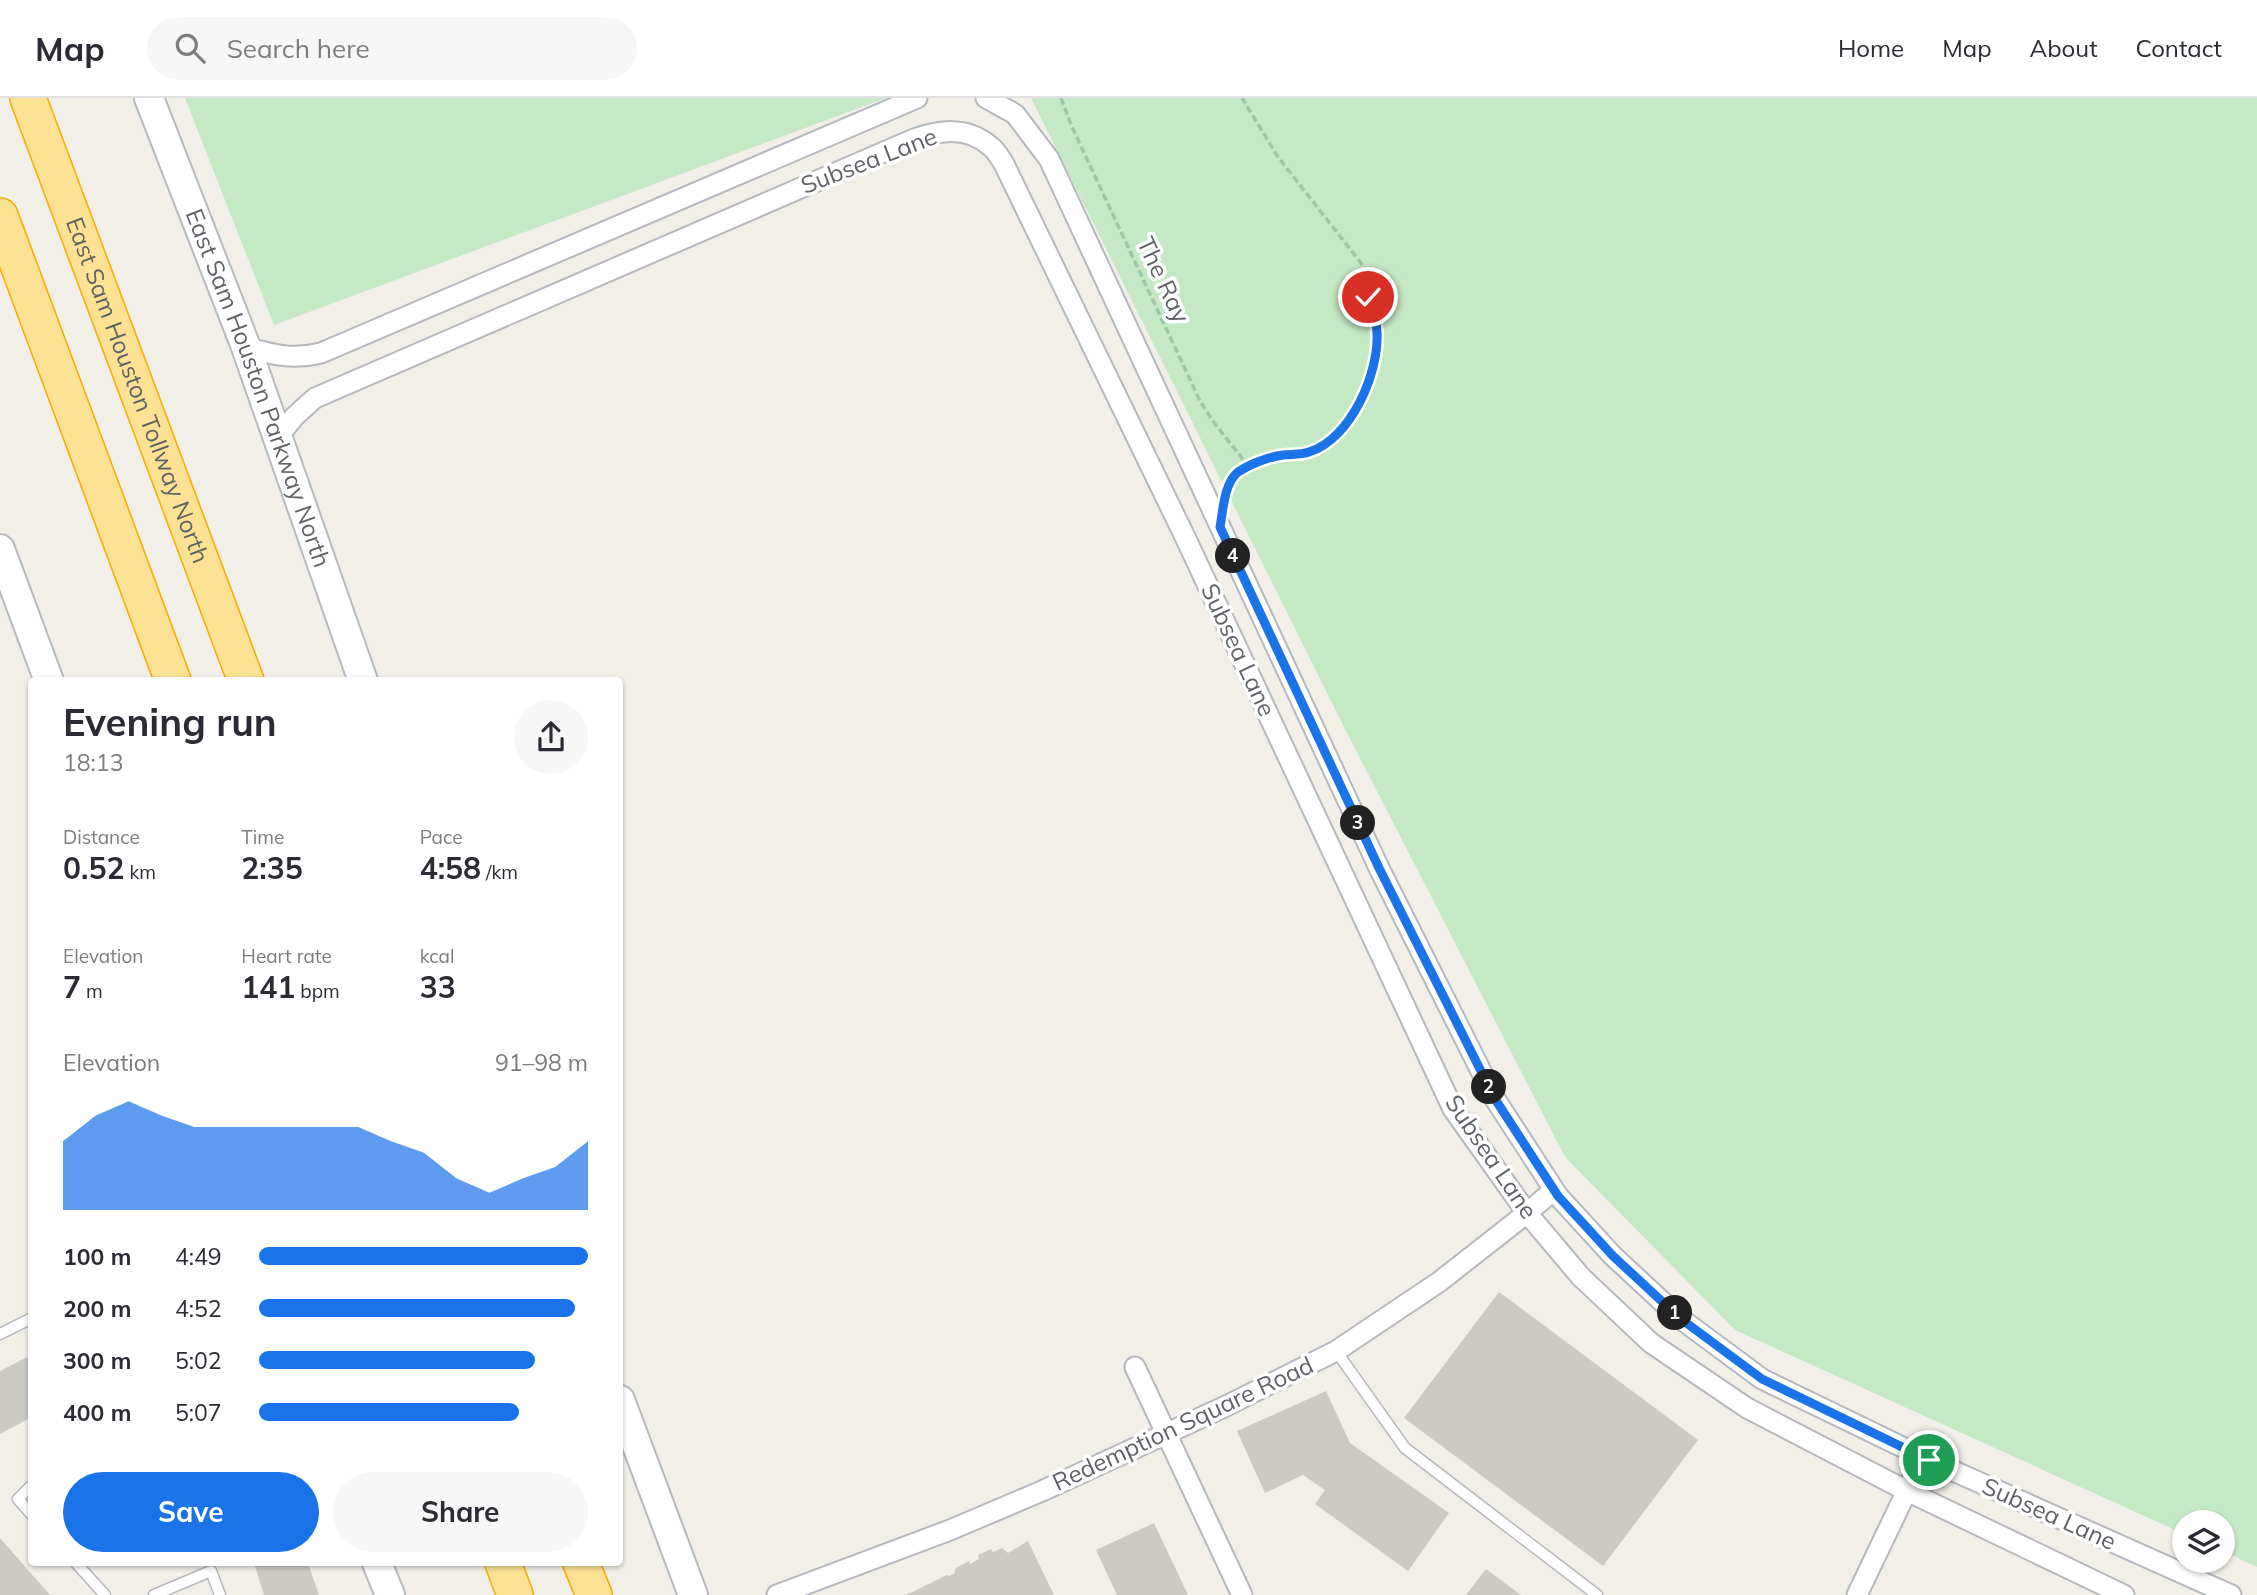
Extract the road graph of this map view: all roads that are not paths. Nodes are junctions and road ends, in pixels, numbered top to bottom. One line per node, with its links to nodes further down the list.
1 (149, 98): 6 (main road, East Sam Houston Parkway North)
2 (917, 98): 6 (street, Subsea Lane)
3 (986, 98): 13 (street, Subsea Lane)
4 (31, 104): 11 (highway, East Sam Houston Tollway North)
5 (0, 216): 10 (highway)
6 (246, 347): 7 (main road, East Sam Houston Parkway North)
7 (277, 438): 12 (main road, East Sam Houston Parkway North); 14 (street, Subsea Lane)
8 (0, 549): 9 (main road)
9 (48, 677)
10 (172, 677)
11 (245, 677)
12 (362, 677)
13 (1554, 1190): 14 (street, Redemption Square Road); 21 (street, Subsea Lane)
14 (1527, 1213): 17 (street, Redemption Square Road); 23 (street, Subsea Lane)
15 (28, 1320): 16 (lane)
16 (0, 1334)
17 (1336, 1351): 20 (street, Redemption Square Road); 41 (lane)
18 (1135, 1367): 20 (street)
19 (623, 1408): 38 (main road)
20 (1166, 1434): 39 (street, Redemption Square Road); 40 (street)
21 (1923, 1457): 23 (street); 44 (street, Subsea Lane)
22 (28, 1489): 24 (lane)
23 (1907, 1491): 42 (street); 43 (street, Subsea Lane)
24 (28, 1510)
25 (78, 1566): 31 (lane)
26 (378, 1566): 34 (main road)
27 (494, 1566): 35 (highway)
28 (504, 1566): 36 (highway)
29 (582, 1566): 37 (highway)
30 (210, 1567): 32 (lane); 33 (lane)
31 (105, 1595)
32 (154, 1595)
33 (220, 1595)
34 (390, 1595)
35 (502, 1595)
36 (515, 1595)
37 (594, 1595)
38 (693, 1595)
39 (777, 1595)
40 (1242, 1595)
41 (1597, 1595)
42 (1857, 1595)
43 (2124, 1595)
44 (2231, 1595)

